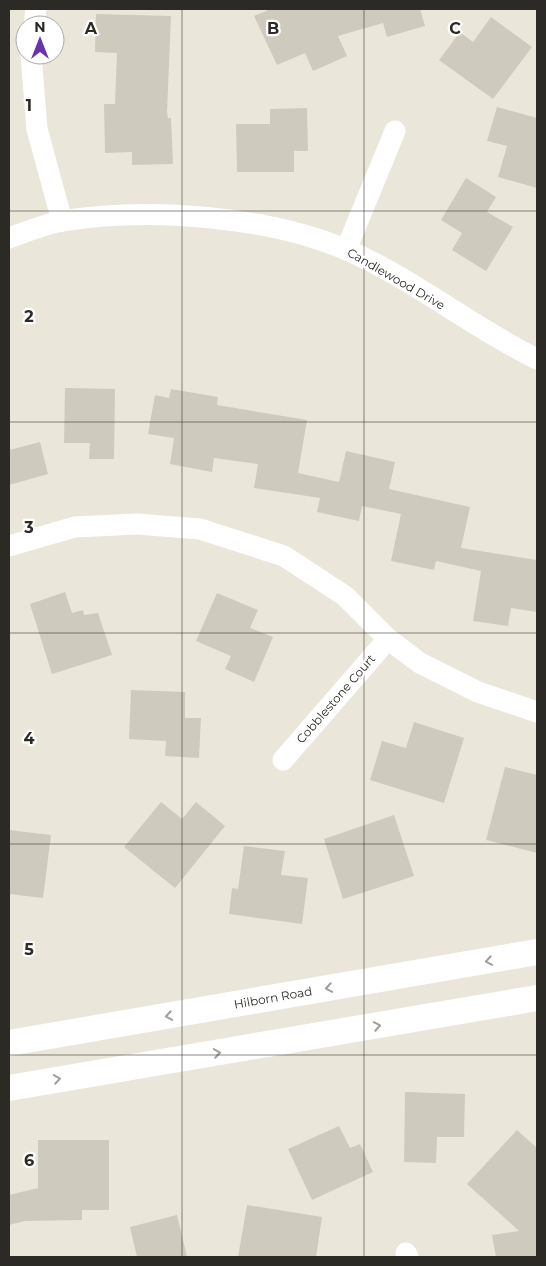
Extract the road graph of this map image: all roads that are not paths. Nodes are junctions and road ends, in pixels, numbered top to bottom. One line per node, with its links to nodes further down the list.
1 (32, 65): 3 (street)
2 (395, 131): 5 (street)
3 (62, 221): 4 (street, Candlewood Drive); 5 (street, Candlewood Drive)
4 (9, 238)
5 (346, 250): 6 (street, Candlewood Drive)
6 (537, 359)
7 (9, 546): 8 (street)
8 (388, 639): 9 (street); 10 (street, Cobblestone Court)
9 (537, 712)
10 (283, 760)
11 (537, 952): 13 (street, Hilborn Road, one-way to 13)
12 (537, 998): 14 (street, one-way to 12)
13 (9, 1043)
14 (9, 1088)

